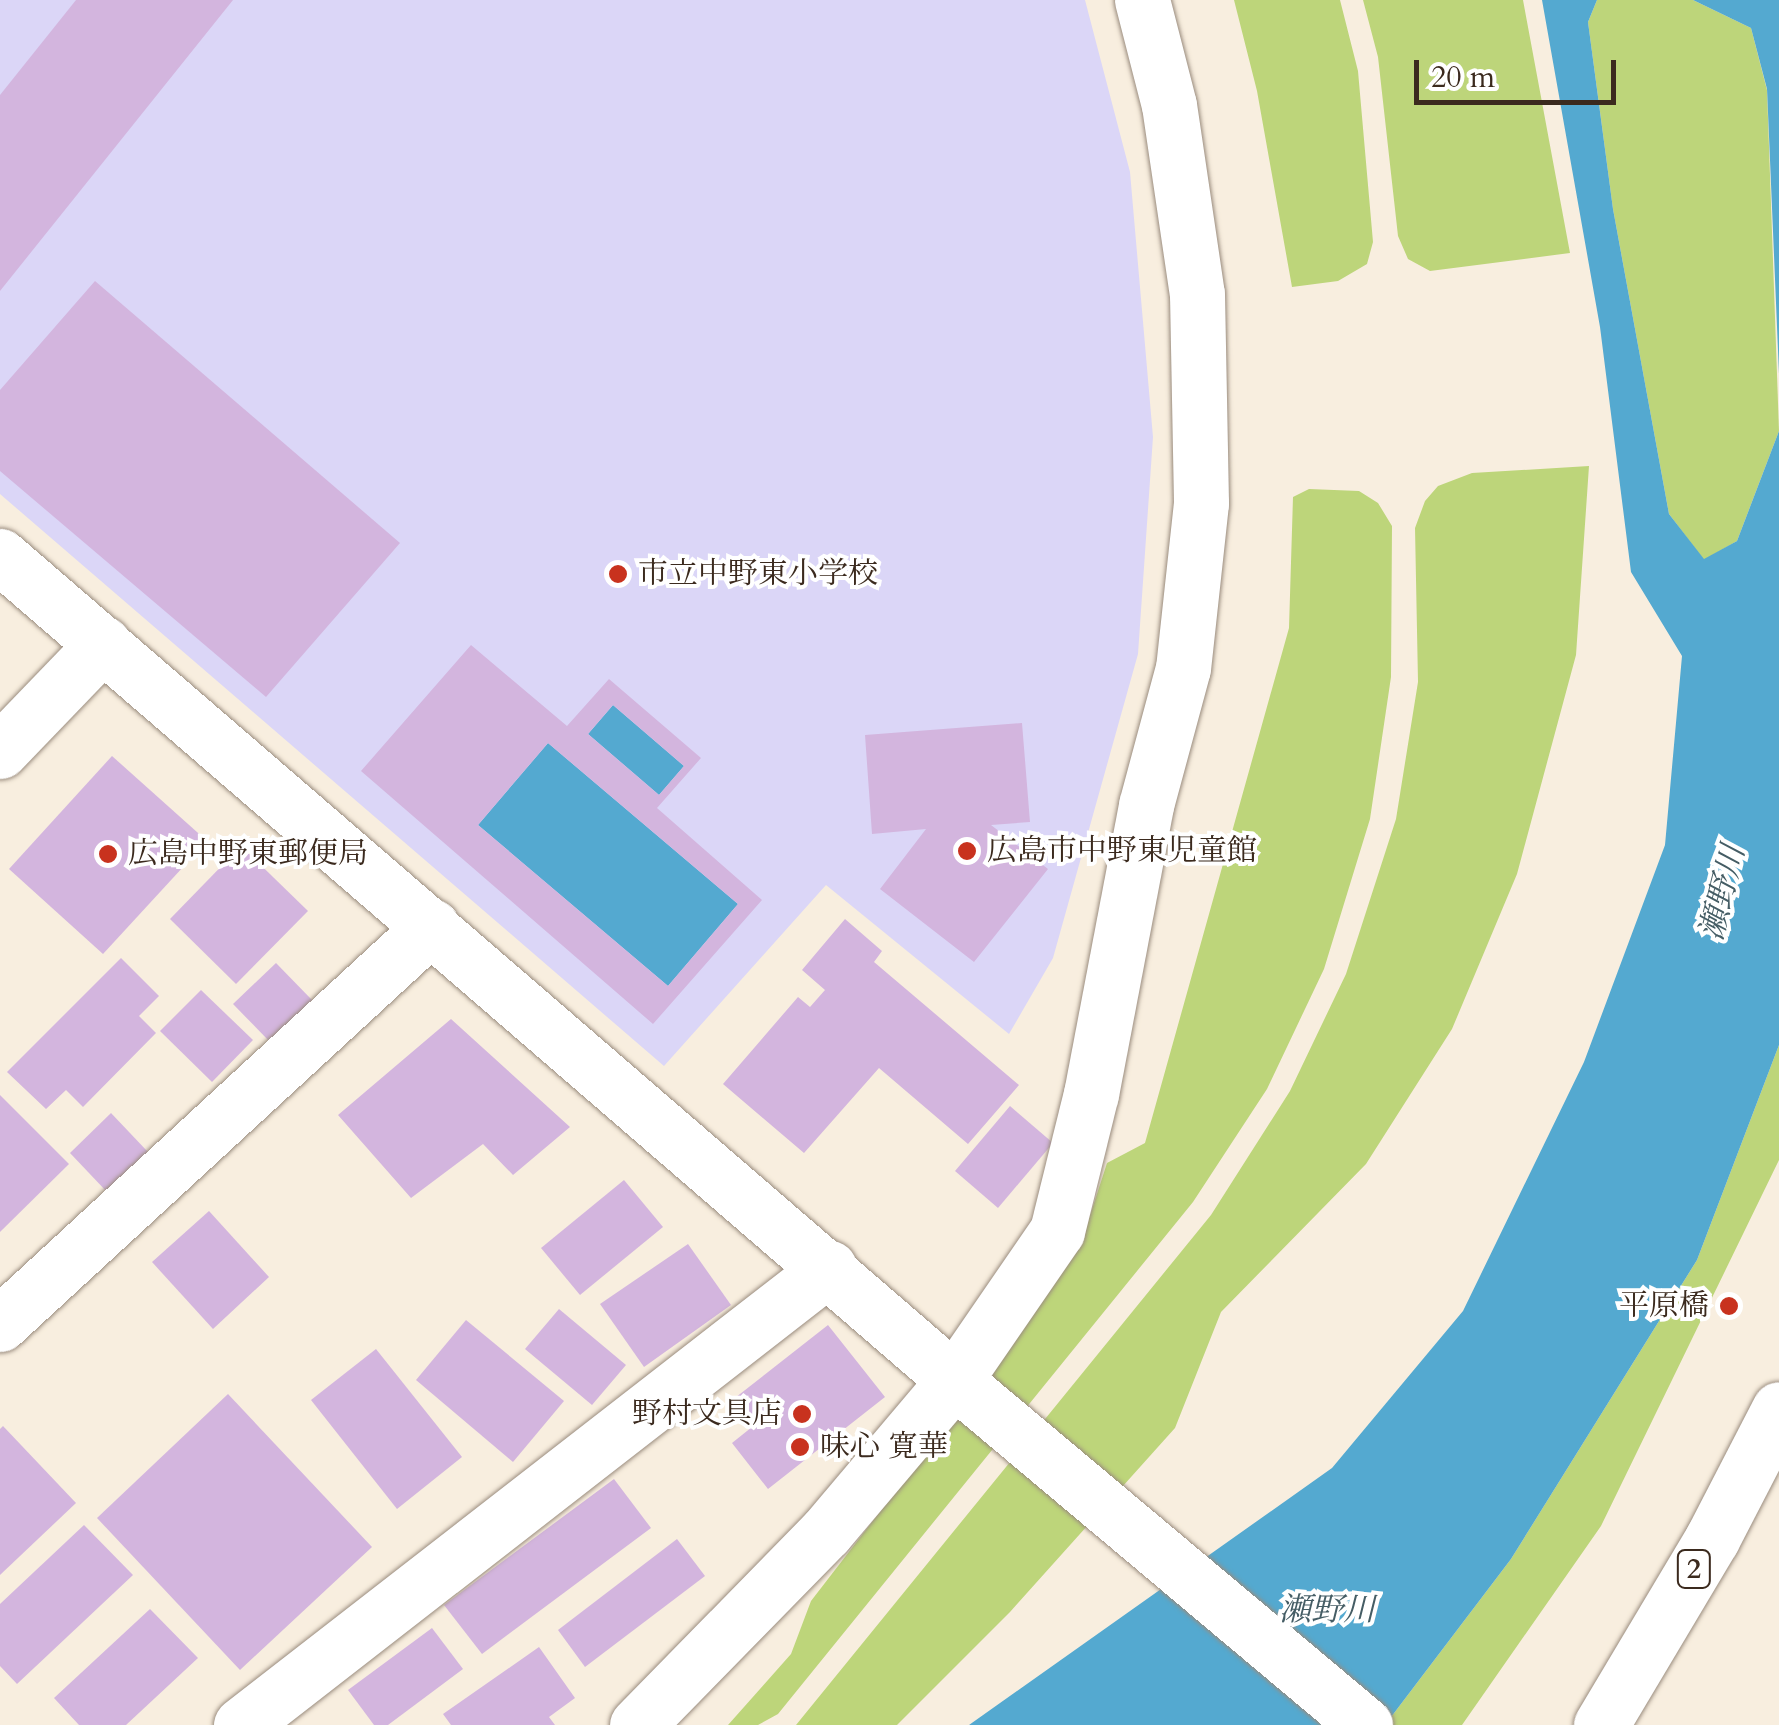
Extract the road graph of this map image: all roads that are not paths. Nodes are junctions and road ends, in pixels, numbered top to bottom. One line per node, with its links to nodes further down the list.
1 (1142, 0): 8 (main road)
2 (0, 556): 3 (main road)
3 (103, 644): 4 (main road); 5 (main road)
4 (0, 751)
5 (432, 926): 6 (main road); 7 (main road)
6 (828, 1268): 8 (main road); 10 (main road)
7 (0, 1324)
8 (961, 1384): 11 (main road); 12 (main road)
9 (1779, 1409): 13 (main road, 2)
10 (241, 1725)
11 (637, 1725)
12 (1365, 1725)
13 (1601, 1725)

